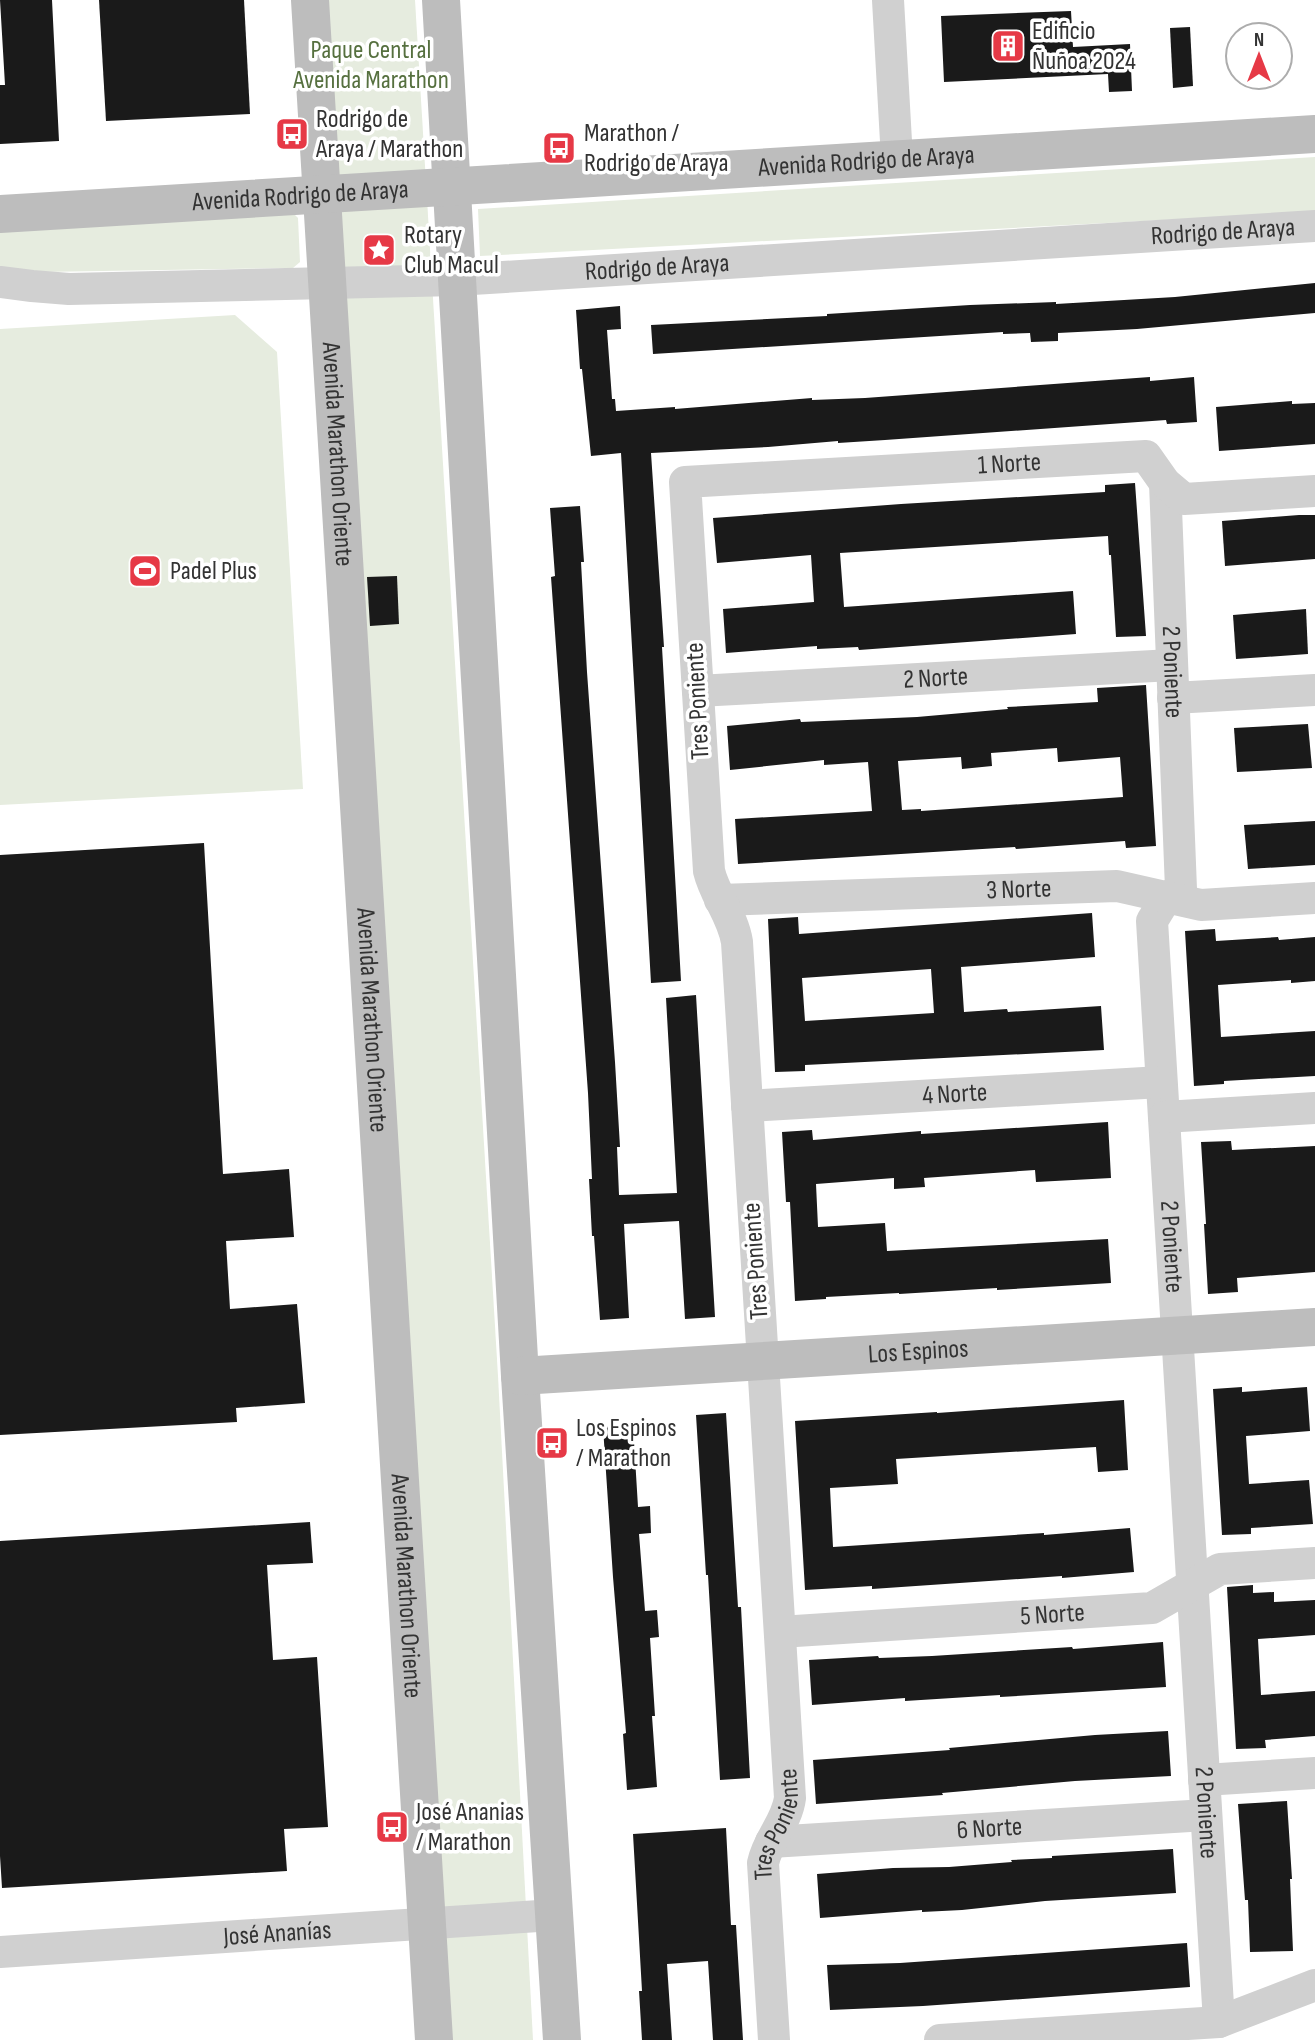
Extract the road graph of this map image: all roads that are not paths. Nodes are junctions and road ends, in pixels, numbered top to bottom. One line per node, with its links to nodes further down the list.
1 (310, 0): 7 (main road, Avenida Marathon Oriente)
2 (440, 0): 6 (main road)
3 (888, 0): 5 (street)
4 (1315, 134): 5 (main road, Avenida Rodrigo de Araya)
5 (897, 159): 6 (main road, Avenida Rodrigo de Araya)
6 (450, 186): 7 (main road, Avenida Rodrigo de Araya); 10 (main road)
7 (322, 195): 8 (main road, Avenida Rodrigo de Araya); 12 (main road, Avenida Marathon Oriente)
8 (0, 214)
9 (1315, 226): 10 (street, Rodrigo de Araya)
10 (456, 280): 12 (street, Rodrigo de Araya); 30 (main road)
11 (0, 282): 12 (street, Rodrigo de Araya)
12 (327, 284): 39 (main road, Avenida Marathon Oriente)
13 (685, 482): 14 (street, 1 Norte); 18 (street, Tres Poniente)
14 (1165, 483): 15 (street, 1 Norte); 16 (street, 2 Poniente)
15 (1315, 491)
16 (1172, 665): 18 (street, 2 Norte); 19 (street, 2 Poniente)
17 (1315, 690): 19 (street)
18 (698, 691): 22 (street, Tres Poniente)
19 (1173, 698): 20 (street, 2 Poniente)
20 (1166, 898): 21 (street, 3 Norte); 22 (street, 3 Norte); 23 (street, 2 Poniente)
21 (1315, 898)
22 (720, 900): 24 (street, Tres Poniente)
23 (1161, 1082): 24 (street, 4 Norte); 26 (street, 2 Poniente)
24 (747, 1107): 29 (street, Tres Poniente)
25 (1315, 1108): 26 (street)
26 (1164, 1117): 28 (street, 2 Poniente)
27 (1315, 1327): 28 (main road, Los Espinos)
28 (1177, 1336): 29 (main road, Los Espinos); 32 (street, 2 Poniente)
29 (763, 1362): 30 (main road, Los Espinos); 33 (street, Tres Poniente)
30 (520, 1376): 38 (main road)
31 (1315, 1563): 32 (street, 5 Norte)
32 (1192, 1586): 33 (street, 5 Norte); 35 (street, 2 Poniente)
33 (780, 1632): 37 (street, Tres Poniente)
34 (1315, 1773): 35 (street)
35 (1204, 1780): 36 (street, 2 Poniente)
36 (1206, 1815): 37 (street, 6 Norte); 42 (street, 2 Poniente)
37 (771, 1842): 45 (street, Tres Poniente)
38 (554, 1915): 39 (street, José Ananías); 44 (main road)
39 (427, 1923): 40 (street, José Ananías); 43 (main road, Avenida Marathon Oriente)
40 (0, 1952)
41 (1315, 1985): 42 (street)
42 (1219, 2022): 46 (street)
43 (434, 2040)
44 (562, 2040)
45 (774, 2040)
46 (940, 2040)

